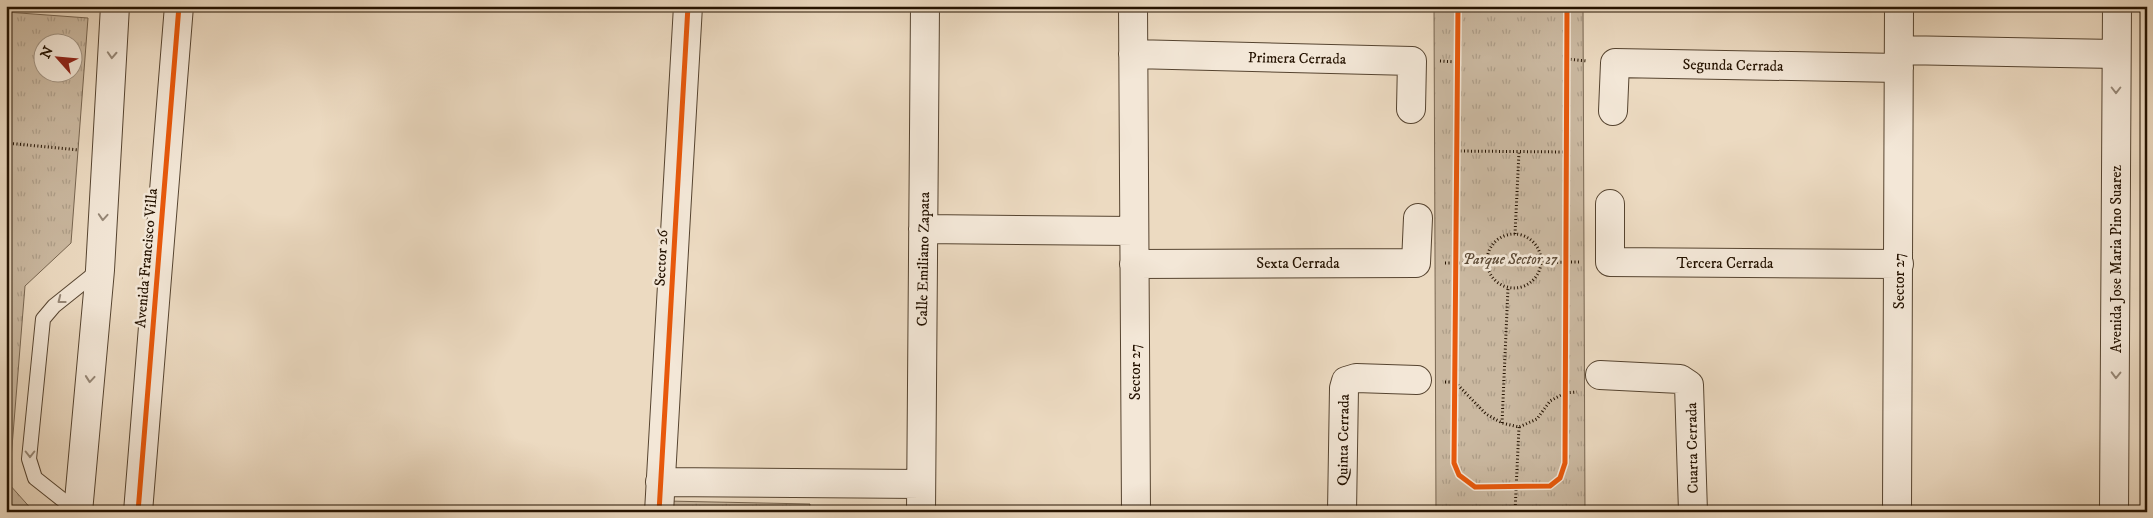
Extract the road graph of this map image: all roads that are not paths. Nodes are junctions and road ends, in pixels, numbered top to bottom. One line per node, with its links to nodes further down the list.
1 (115, 6): 19 (street, one-way to 19)
2 (179, 6): 25 (street, Avenida Francisco Villa)
3 (688, 6): 22 (street, Sector 26)
4 (925, 6): 15 (street, Calle Emiliano Zapata)
5 (1133, 6): 8 (street, Sector 27)
6 (1899, 6): 10 (street, Sector 27)
7 (2117, 6): 9 (street, Avenida Jose Maria Pino Suarez)
8 (1133, 54): 11 (street, Primera Cerrada); 16 (street, Sector 27)
9 (2116, 54): 10 (street); 32 (street, Avenida Jose Maria Pino Suarez, one-way to 32)
10 (1899, 59): 12 (street, Segunda Cerrada); 18 (street, Sector 27)
11 (1411, 109)
12 (1613, 111)
13 (1610, 204): 18 (street, Tercera Cerrada)
14 (1418, 218): 17 (street, Sexta Cerrada)
15 (923, 229): 16 (street); 23 (street, Calle Emiliano Zapata)
16 (1134, 231): 17 (street, Sector 27)
17 (1134, 264): 28 (street, Sector 27)
18 (1899, 264): 31 (street, Sector 27)
19 (100, 270): 24 (street, one-way to 24); 24 (lane, one-way to 24)
20 (1600, 375): 30 (street, Cuarta Cerrada)
21 (1417, 380): 29 (street, Quinta Cerrada)
22 (660, 482): 23 (street); 26 (street, Sector 26)
23 (921, 484): 27 (street, Calle Emiliano Zapata)
24 (78, 512)
25 (138, 512)
26 (658, 512)
27 (921, 512)
28 (1136, 512)
29 (1342, 512)
30 (1693, 512)
31 (1897, 512)
32 (2114, 512)

